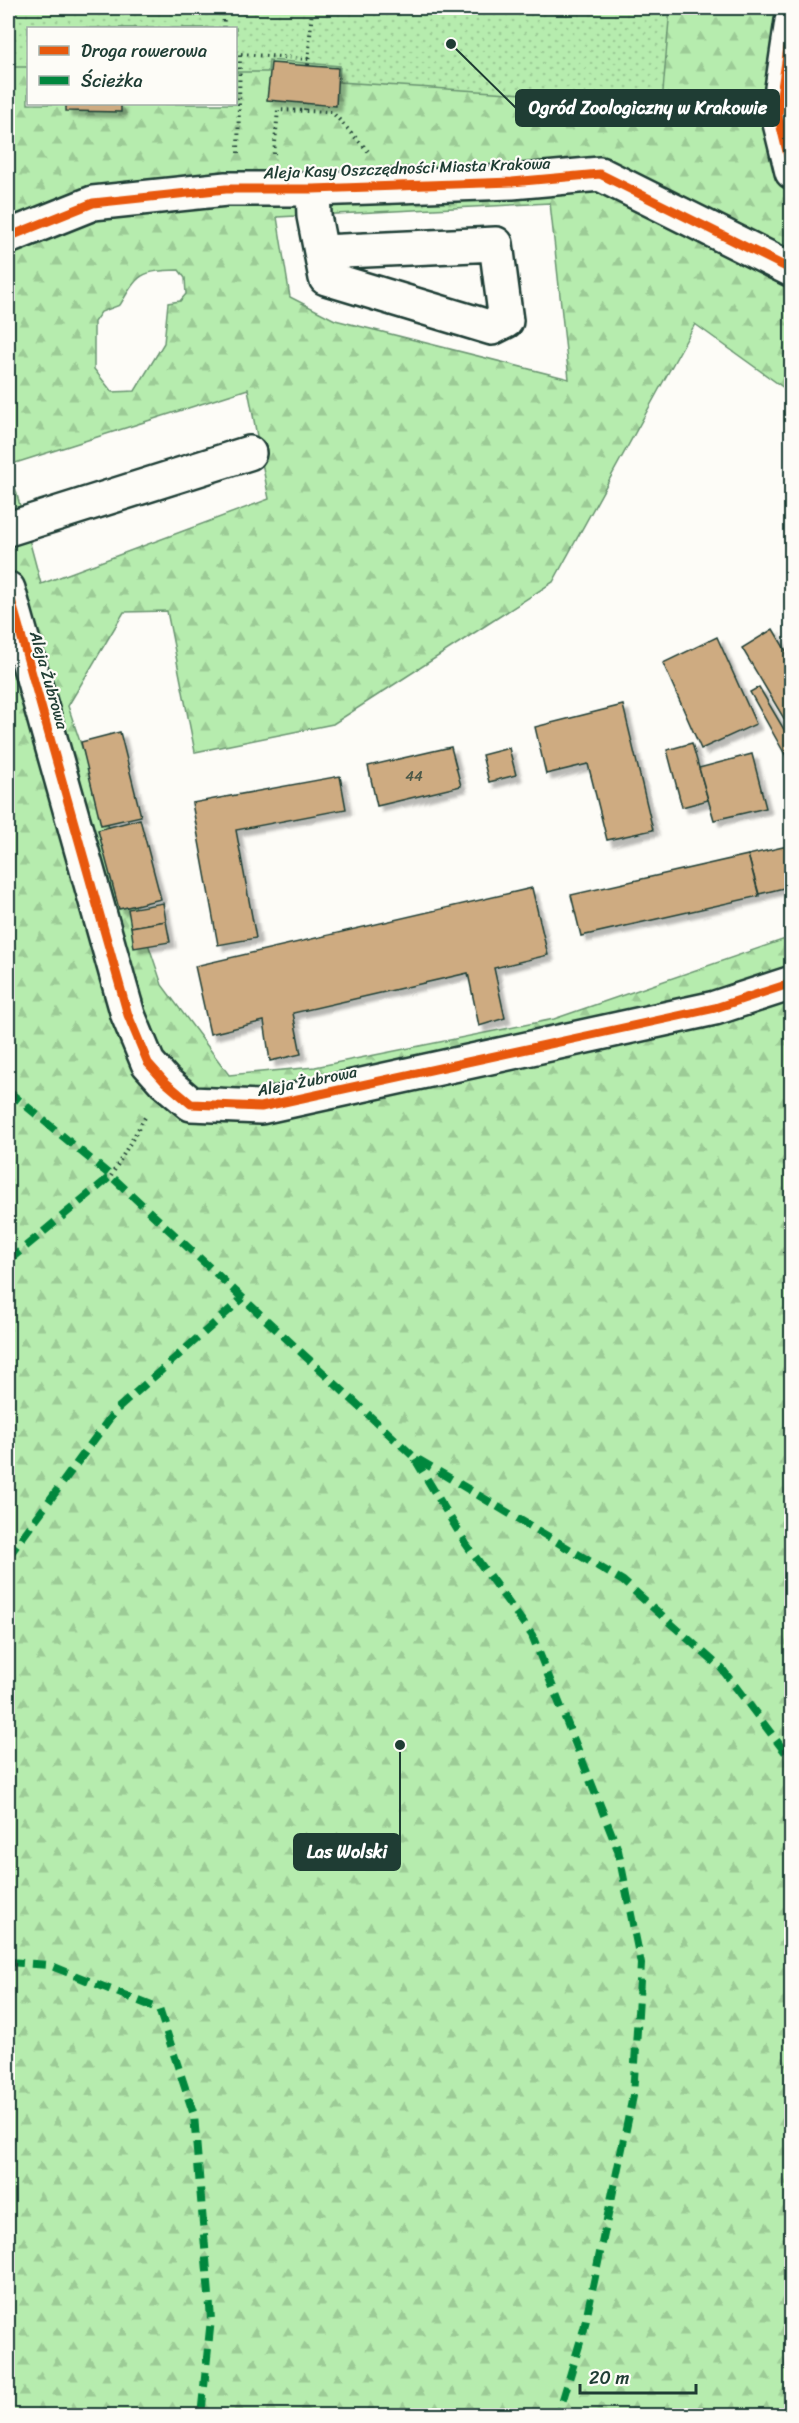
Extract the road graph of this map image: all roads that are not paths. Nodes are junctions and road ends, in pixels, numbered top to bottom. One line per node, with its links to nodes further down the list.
1 (792, 21): 2 (street)
2 (792, 172)
3 (313, 189): 4 (street, Aleja Kasy Oszczędności Miasta Krakowa); 5 (street); 6 (street, Aleja Kasy Oszczędności Miasta Krakowa)
4 (8, 237)
5 (322, 252): 5 (street)
6 (792, 270)
7 (249, 453): 8 (street)
8 (8, 529)
9 (8, 589): 10 (street, Aleja Żubrowa)
10 (792, 984)

